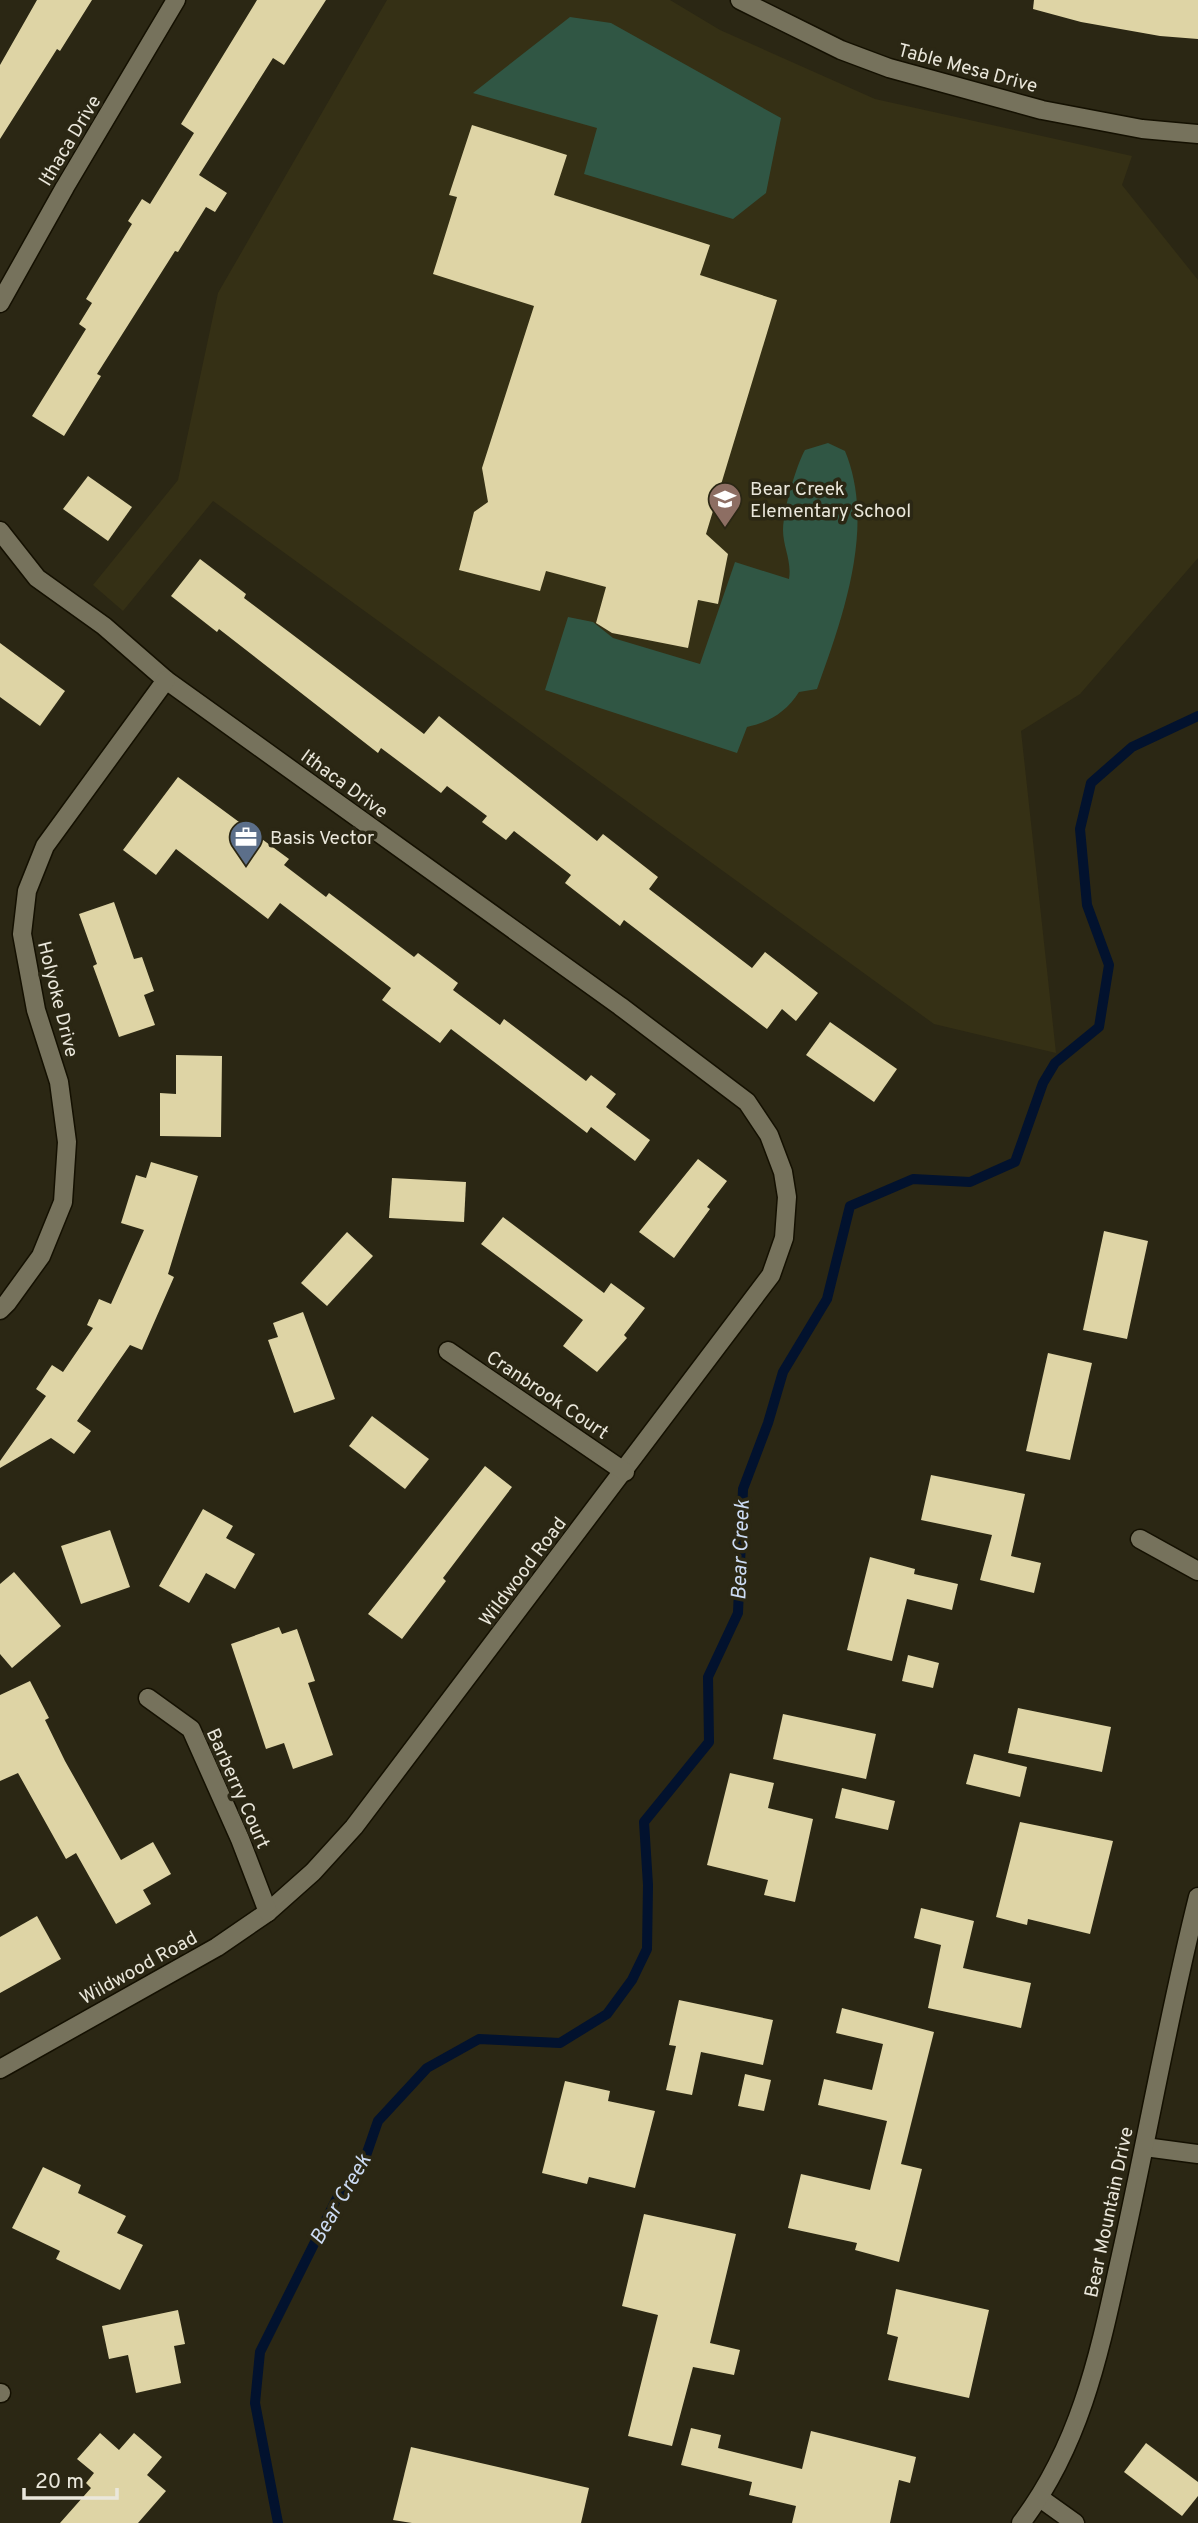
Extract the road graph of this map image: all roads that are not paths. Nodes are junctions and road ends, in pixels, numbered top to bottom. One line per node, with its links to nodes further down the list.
1 (176, 0): 4 (street, Ithaca Drive)
2 (740, 0): 3 (street, Table Mesa Drive)
3 (1198, 134)
4 (0, 303)
5 (0, 531): 6 (street, Ithaca Drive)
6 (166, 680): 7 (street, Ithaca Drive); 8 (street, Holyoke Drive)
7 (682, 1053): 10 (street, Wildwood Road)
8 (0, 1310)
9 (448, 1351): 10 (street, Cranbrook Court)
10 (625, 1472): 15 (street, Wildwood Road)
11 (1140, 1539): 12 (street)
12 (1198, 1571)
13 (148, 1698): 15 (street, Barberry Court)
14 (1198, 1897): 17 (street, Bear Mountain Drive)
15 (268, 1912): 16 (street, Wildwood Road)
16 (0, 2069)
17 (1144, 2147): 18 (street); 19 (street, Bear Mountain Drive)
18 (1198, 2154)
19 (1040, 2498): 20 (street, Bear Mountain Drive); 21 (street)
20 (1021, 2523)
21 (1075, 2523)

